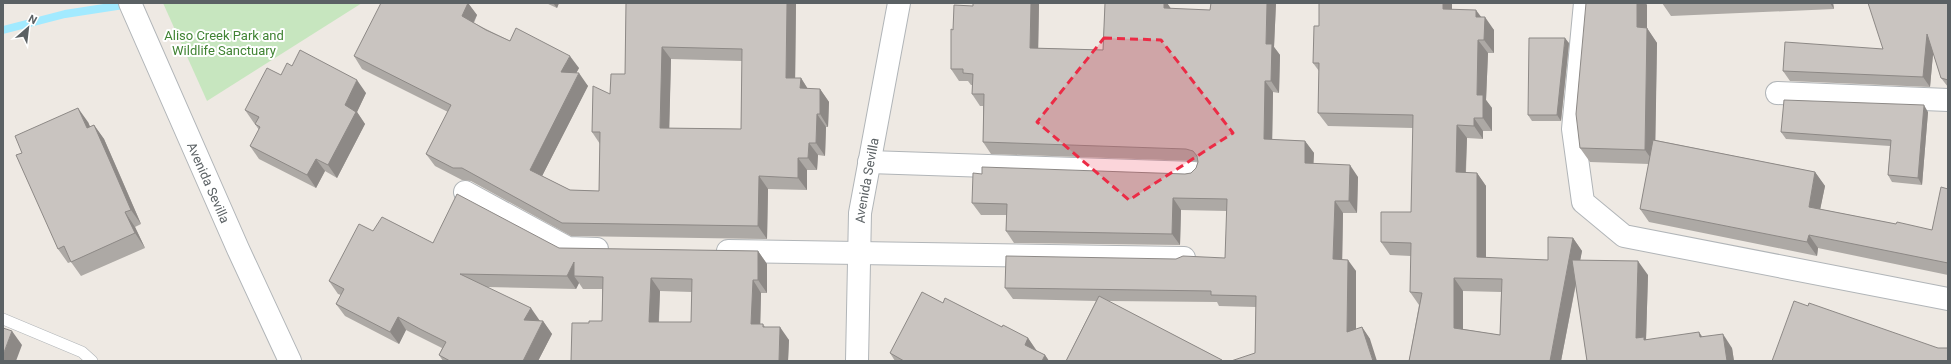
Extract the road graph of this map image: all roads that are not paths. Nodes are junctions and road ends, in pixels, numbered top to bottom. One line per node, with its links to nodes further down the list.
1 (130, 3): 16 (street, Avenida Sevilla)
2 (899, 3): 6 (street, Avenida Sevilla)
3 (1585, 3): 13 (street)
4 (1777, 93): 5 (street)
5 (1948, 100)
6 (869, 162): 7 (street); 11 (street, Avenida Sevilla)
7 (1194, 172)
8 (465, 192): 9 (street)
9 (615, 249)
10 (710, 251): 11 (street)
11 (859, 253): 12 (street); 17 (street, Avenida Sevilla)
12 (1184, 258)
13 (1948, 299)
14 (3, 319): 15 (lane)
15 (92, 361)
16 (290, 361)
17 (858, 361)

